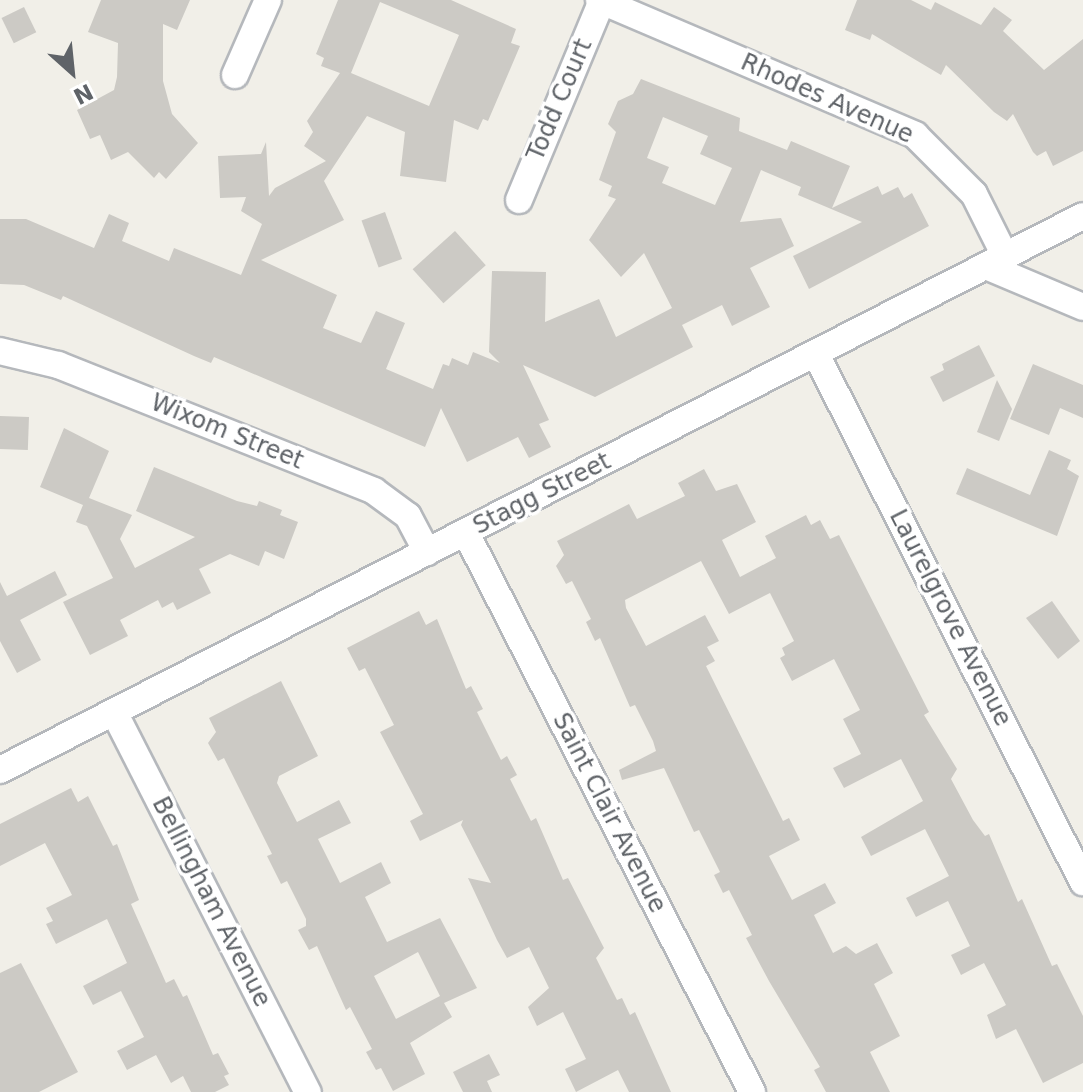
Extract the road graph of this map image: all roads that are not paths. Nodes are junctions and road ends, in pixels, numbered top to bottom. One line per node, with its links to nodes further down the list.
1 (268, 0): 3 (street)
2 (601, 1): 4 (street, Todd Court); 6 (street, Rhodes Avenue)
3 (235, 75)
4 (519, 200)
5 (1083, 216): 6 (street, Stagg Street)
6 (996, 261): 7 (street); 9 (street, Stagg Street)
7 (1083, 307)
8 (0, 351): 11 (street, Wixom Street)
9 (816, 354): 10 (street, Stagg Street); 14 (street, Laurelgrove Avenue)
10 (466, 533): 11 (street, Stagg Street); 16 (street, Saint Clair Avenue)
11 (427, 552): 12 (street, Stagg Street)
12 (114, 712): 13 (street, Stagg Street); 15 (street, Bellingham Avenue)
13 (0, 770)
14 (1083, 882)
15 (308, 1092)
16 (752, 1092)

